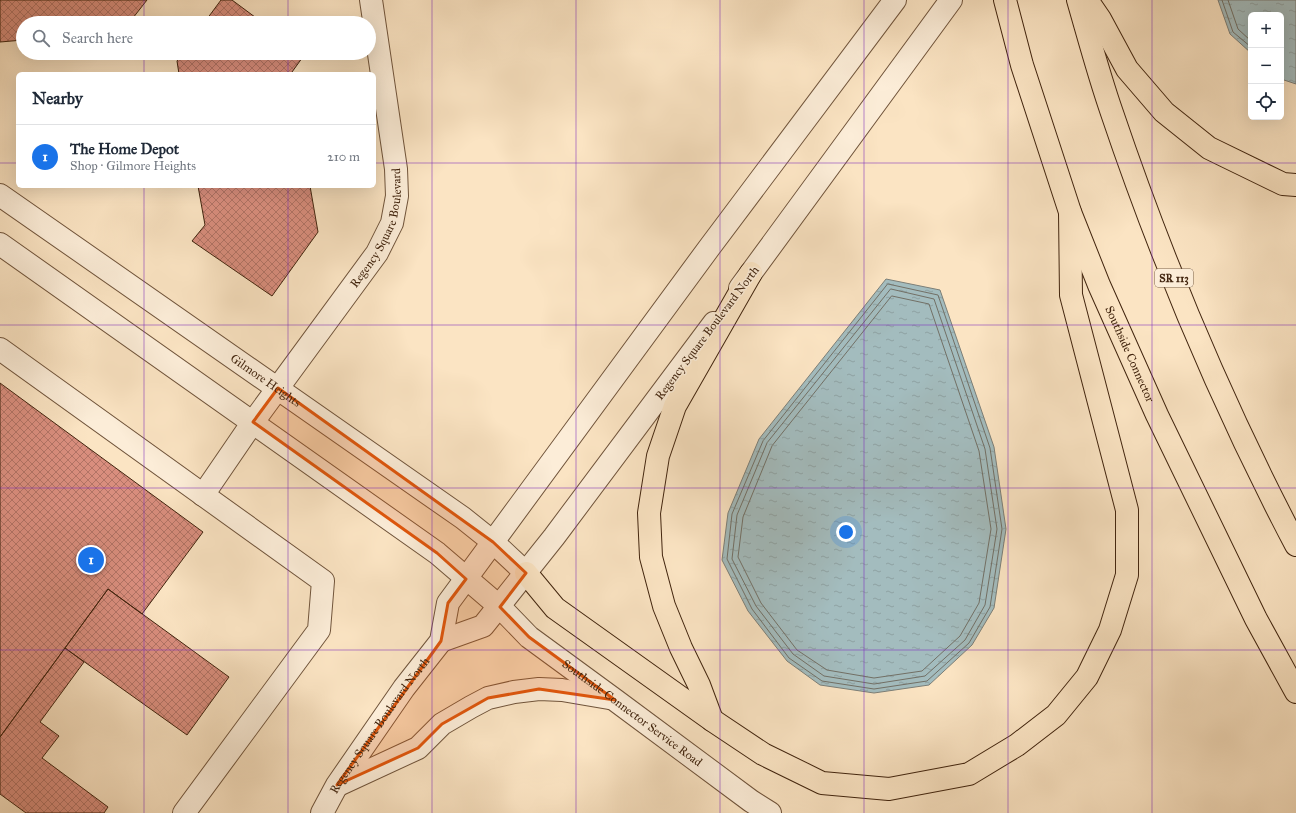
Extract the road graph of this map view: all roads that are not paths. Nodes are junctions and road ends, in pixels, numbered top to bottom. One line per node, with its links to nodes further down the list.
1 (371, 0): 7 (street, Regency Square Boulevard)
2 (896, 0): 18 (street, Regency Square Boulevard North)
3 (951, 0): 13 (street, Regency Square Boulevard North)
4 (1005, 0): 11 (highway, Southside Connector)
5 (1078, 0): 19 (highway, SR 113)
6 (1087, 0): 9 (highway)
7 (373, 16)
8 (376, 34): 15 (street, Regency Square Boulevard)
9 (1296, 185)
10 (0, 196): 15 (street, Gilmore Heights)
11 (1070, 212): 24 (highway, Southside Connector); 26 (highway)
12 (0, 244): 16 (street)
13 (752, 273): 20 (street, Regency Square Boulevard North); 26 (highway)
14 (0, 349): 17 (street)
15 (278, 388): 16 (street, Regency Square Boulevard); 18 (street, Gilmore Heights)
16 (252, 422): 17 (street, Regency Square Boulevard); 21 (street)
17 (204, 495): 28 (street)
18 (493, 542): 20 (street, Gilmore Heights); 21 (street, Regency Square Boulevard North)
19 (1296, 545)
20 (526, 573): 22 (street, Regency Square Boulevard North); 26 (highway)
21 (466, 579): 22 (street); 23 (street, Regency Square Boulevard North)
22 (500, 607): 23 (street, Regency Square Boulevard North); 25 (street, Southside Connector Service Road)
23 (441, 641): 27 (street, Regency Square Boulevard North)
24 (1296, 692)
25 (615, 700): 27 (street); 30 (street, Southside Connector Service Road)
26 (712, 720)
27 (337, 786): 29 (street, Regency Square Boulevard North)
28 (184, 813)
29 (322, 813)
30 (770, 813)

